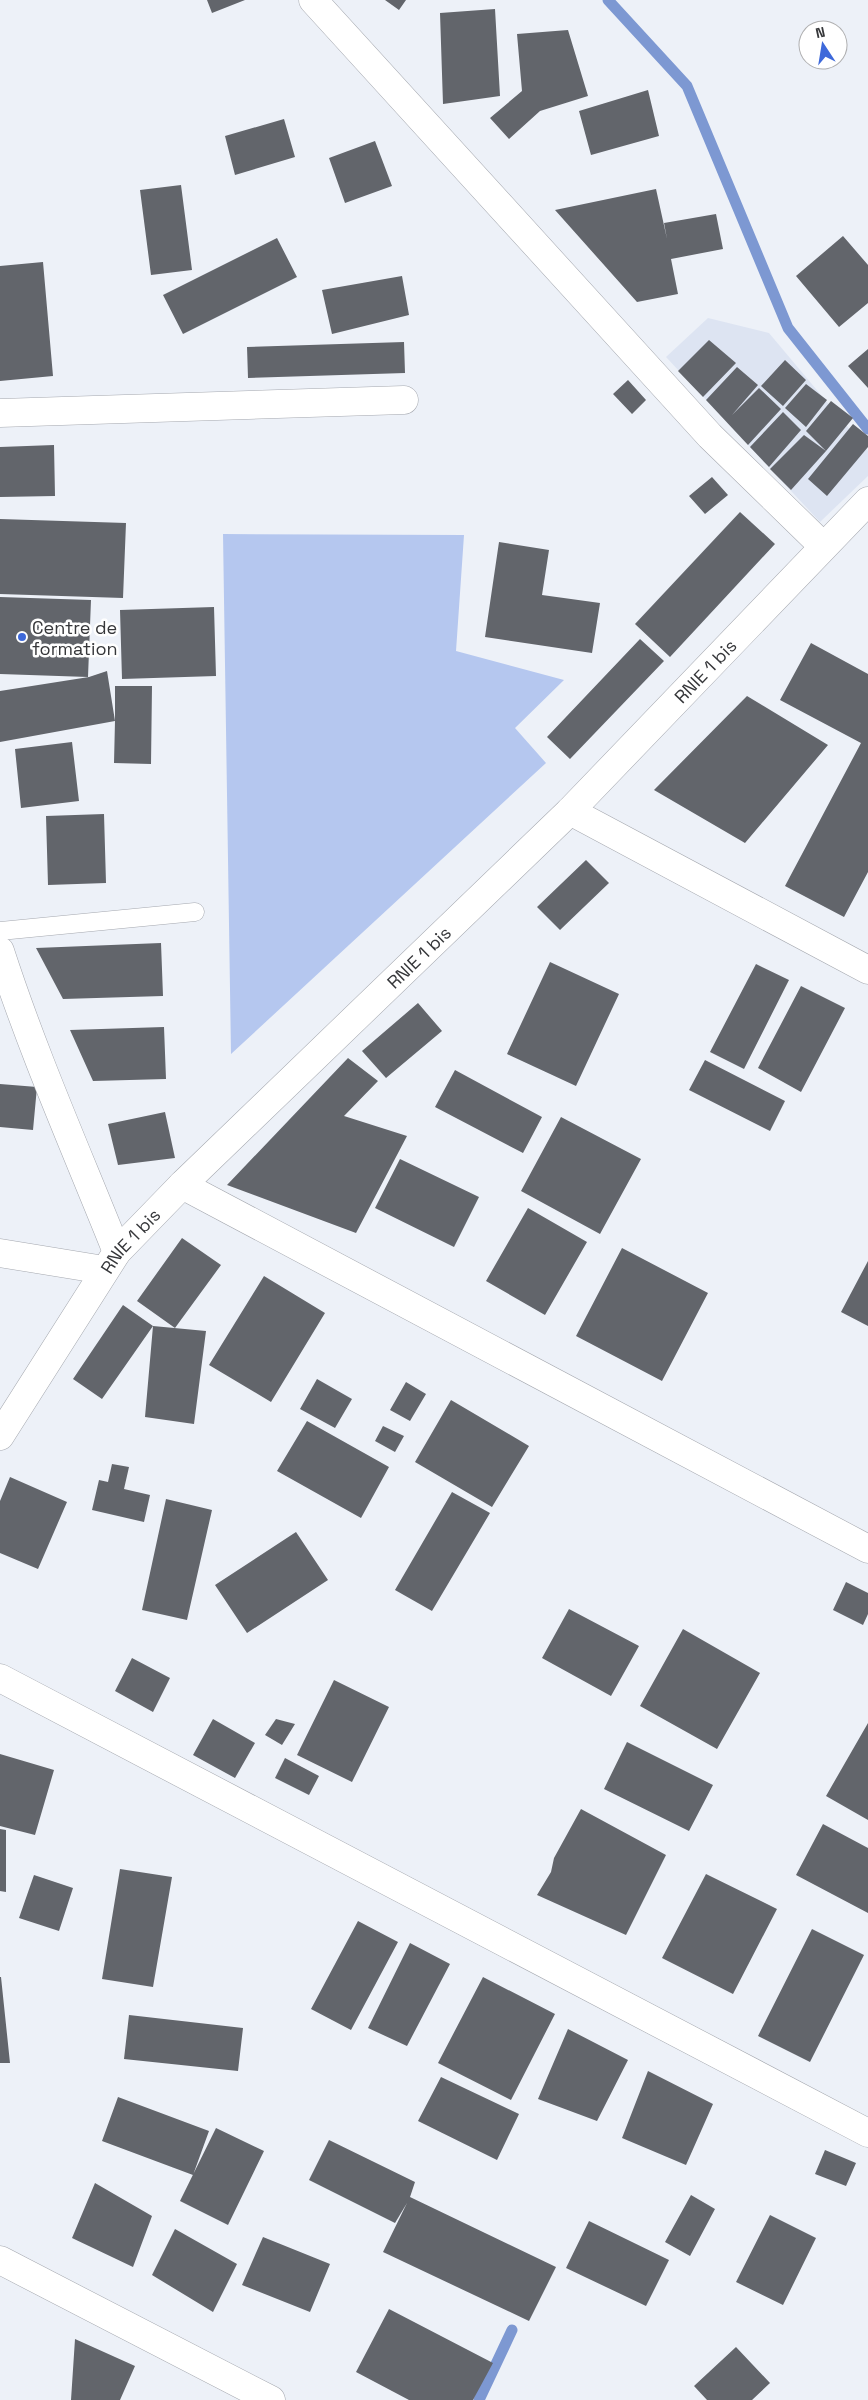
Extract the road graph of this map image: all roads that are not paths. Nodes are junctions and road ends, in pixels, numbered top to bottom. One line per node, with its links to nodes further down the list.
1 (314, 0): 5 (street)
2 (404, 400): 3 (street)
3 (0, 413)
4 (868, 501): 5 (street, RNIE 1 bis)
5 (824, 546): 6 (street, RNIE 1 bis)
6 (570, 811): 10 (street); 11 (street, RNIE 1 bis)
7 (195, 912): 8 (lane)
8 (0, 931)
9 (0, 951): 13 (street)
10 (868, 970)
11 (182, 1185): 13 (street, RNIE 1 bis); 15 (street)
12 (0, 1253): 13 (street)
13 (111, 1261): 14 (street, RNIE 1 bis)
14 (0, 1436)
15 (868, 1549)
16 (0, 1678): 17 (street)
17 (868, 2133)
18 (0, 2260): 19 (street)
19 (271, 2400)

